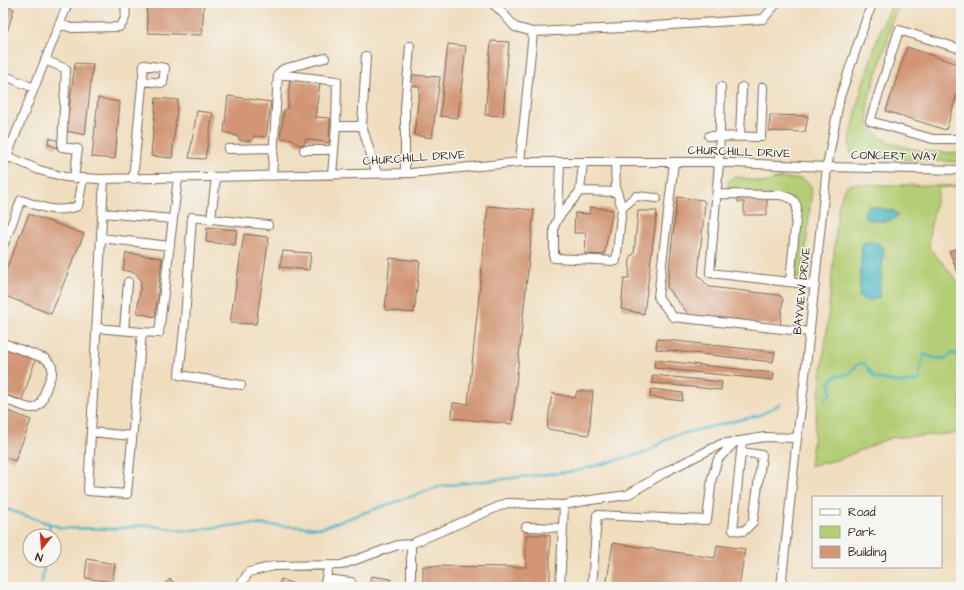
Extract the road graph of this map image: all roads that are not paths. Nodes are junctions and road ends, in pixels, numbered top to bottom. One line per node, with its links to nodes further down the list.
1 (68, 3): 6 (street)
2 (125, 3): 6 (street)
3 (492, 3): 7 (street)
4 (777, 3): 7 (street)
5 (873, 3): 39 (street, BAYVIEW DRIVE)
6 (59, 24): 12 (street)
7 (533, 32): 33 (street)
8 (410, 46): 41 (street)
9 (961, 49): 25 (street)
10 (366, 56): 21 (street)
11 (325, 58): 13 (street)
12 (45, 60): 18 (street); 46 (street)
13 (278, 74): 20 (street); 28 (street)
14 (3, 75): 18 (street)
15 (142, 81): 50 (street)
16 (742, 87): 24 (street)
17 (762, 87): 24 (street)
18 (34, 88): 27 (street)
19 (721, 88): 23 (street)
20 (336, 126): 21 (street); 31 (street)
21 (362, 126): 42 (street)
22 (708, 136): 23 (street)
23 (720, 136): 24 (street); 38 (street)
24 (740, 136)
25 (961, 140)
26 (3, 141): 27 (street)
27 (11, 144): 32 (street)
28 (274, 148): 29 (street); 44 (street)
29 (228, 149)
30 (304, 150): 31 (street)
31 (334, 150): 43 (street)
32 (4, 162): 46 (street, CHURCHILL DRIVE)
33 (520, 162): 34 (street, CHURCHILL DRIVE); 41 (street, CHURCHILL DRIVE)
34 (560, 162): 35 (street, CHURCHILL DRIVE); 57 (street)
35 (583, 162): 36 (street, CHURCHILL DRIVE); 51 (street)
36 (615, 162): 37 (street, CHURCHILL DRIVE); 52 (street)
37 (674, 162): 38 (street, CHURCHILL DRIVE); 70 (street)
38 (719, 162): 39 (street, CHURCHILL DRIVE); 53 (street)
39 (827, 167): 40 (street, CONCERT WAY); 66 (street, BAYVIEW DRIVE)
40 (961, 170)
41 (404, 173): 42 (street, CHURCHILL DRIVE)
42 (377, 174): 43 (street, CHURCHILL DRIVE)
43 (332, 175): 44 (street, CHURCHILL DRIVE)
44 (272, 176): 45 (street, CHURCHILL DRIVE)
45 (216, 177): 48 (street, CHURCHILL DRIVE); 59 (street)
46 (74, 178): 47 (street, CHURCHILL DRIVE)
47 (83, 178): 49 (street, CHURCHILL DRIVE); 62 (street)
48 (178, 178): 50 (street, CHURCHILL DRIVE); 58 (street)
49 (104, 179): 50 (street, CHURCHILL DRIVE); 56 (street)
50 (133, 179)
51 (580, 191): 52 (street); 57 (street)
52 (617, 192): 55 (street)
53 (716, 194): 65 (street); 65 (street)
54 (657, 198): 55 (street)
55 (622, 208): 57 (street)
56 (102, 213): 58 (street); 61 (street)
57 (558, 218)
58 (173, 219): 63 (street)
59 (212, 219): 60 (street); 72 (street)
60 (268, 225)
61 (101, 238): 63 (street); 67 (street)
62 (3, 246)
63 (170, 246): 69 (street)
64 (128, 282): 68 (street)
65 (790, 282): 66 (street)
66 (815, 285): 70 (street, BAYVIEW DRIVE)
67 (96, 328): 68 (street); 74 (street)
68 (124, 330): 69 (street)
69 (142, 332): 75 (street)
70 (810, 332): 76 (street, BAYVIEW DRIVE)
71 (3, 343): 73 (street)
72 (241, 385)
73 (3, 399)
74 (91, 432): 75 (street); 75 (street)
75 (132, 436)
76 (797, 438): 77 (street); 90 (street, BAYVIEW DRIVE)
77 (738, 441): 78 (street); 79 (street); 89 (street)
78 (741, 452): 78 (street)
79 (564, 505): 81 (street); 82 (street)
80 (526, 527): 81 (street)
81 (563, 528): 88 (street)
82 (411, 544): 83 (street); 87 (street)
83 (329, 565): 84 (street); 85 (street)
84 (325, 583): 86 (street)
85 (239, 587)
86 (350, 587)
87 (411, 587)
88 (560, 587)
89 (592, 587)
90 (780, 587)

